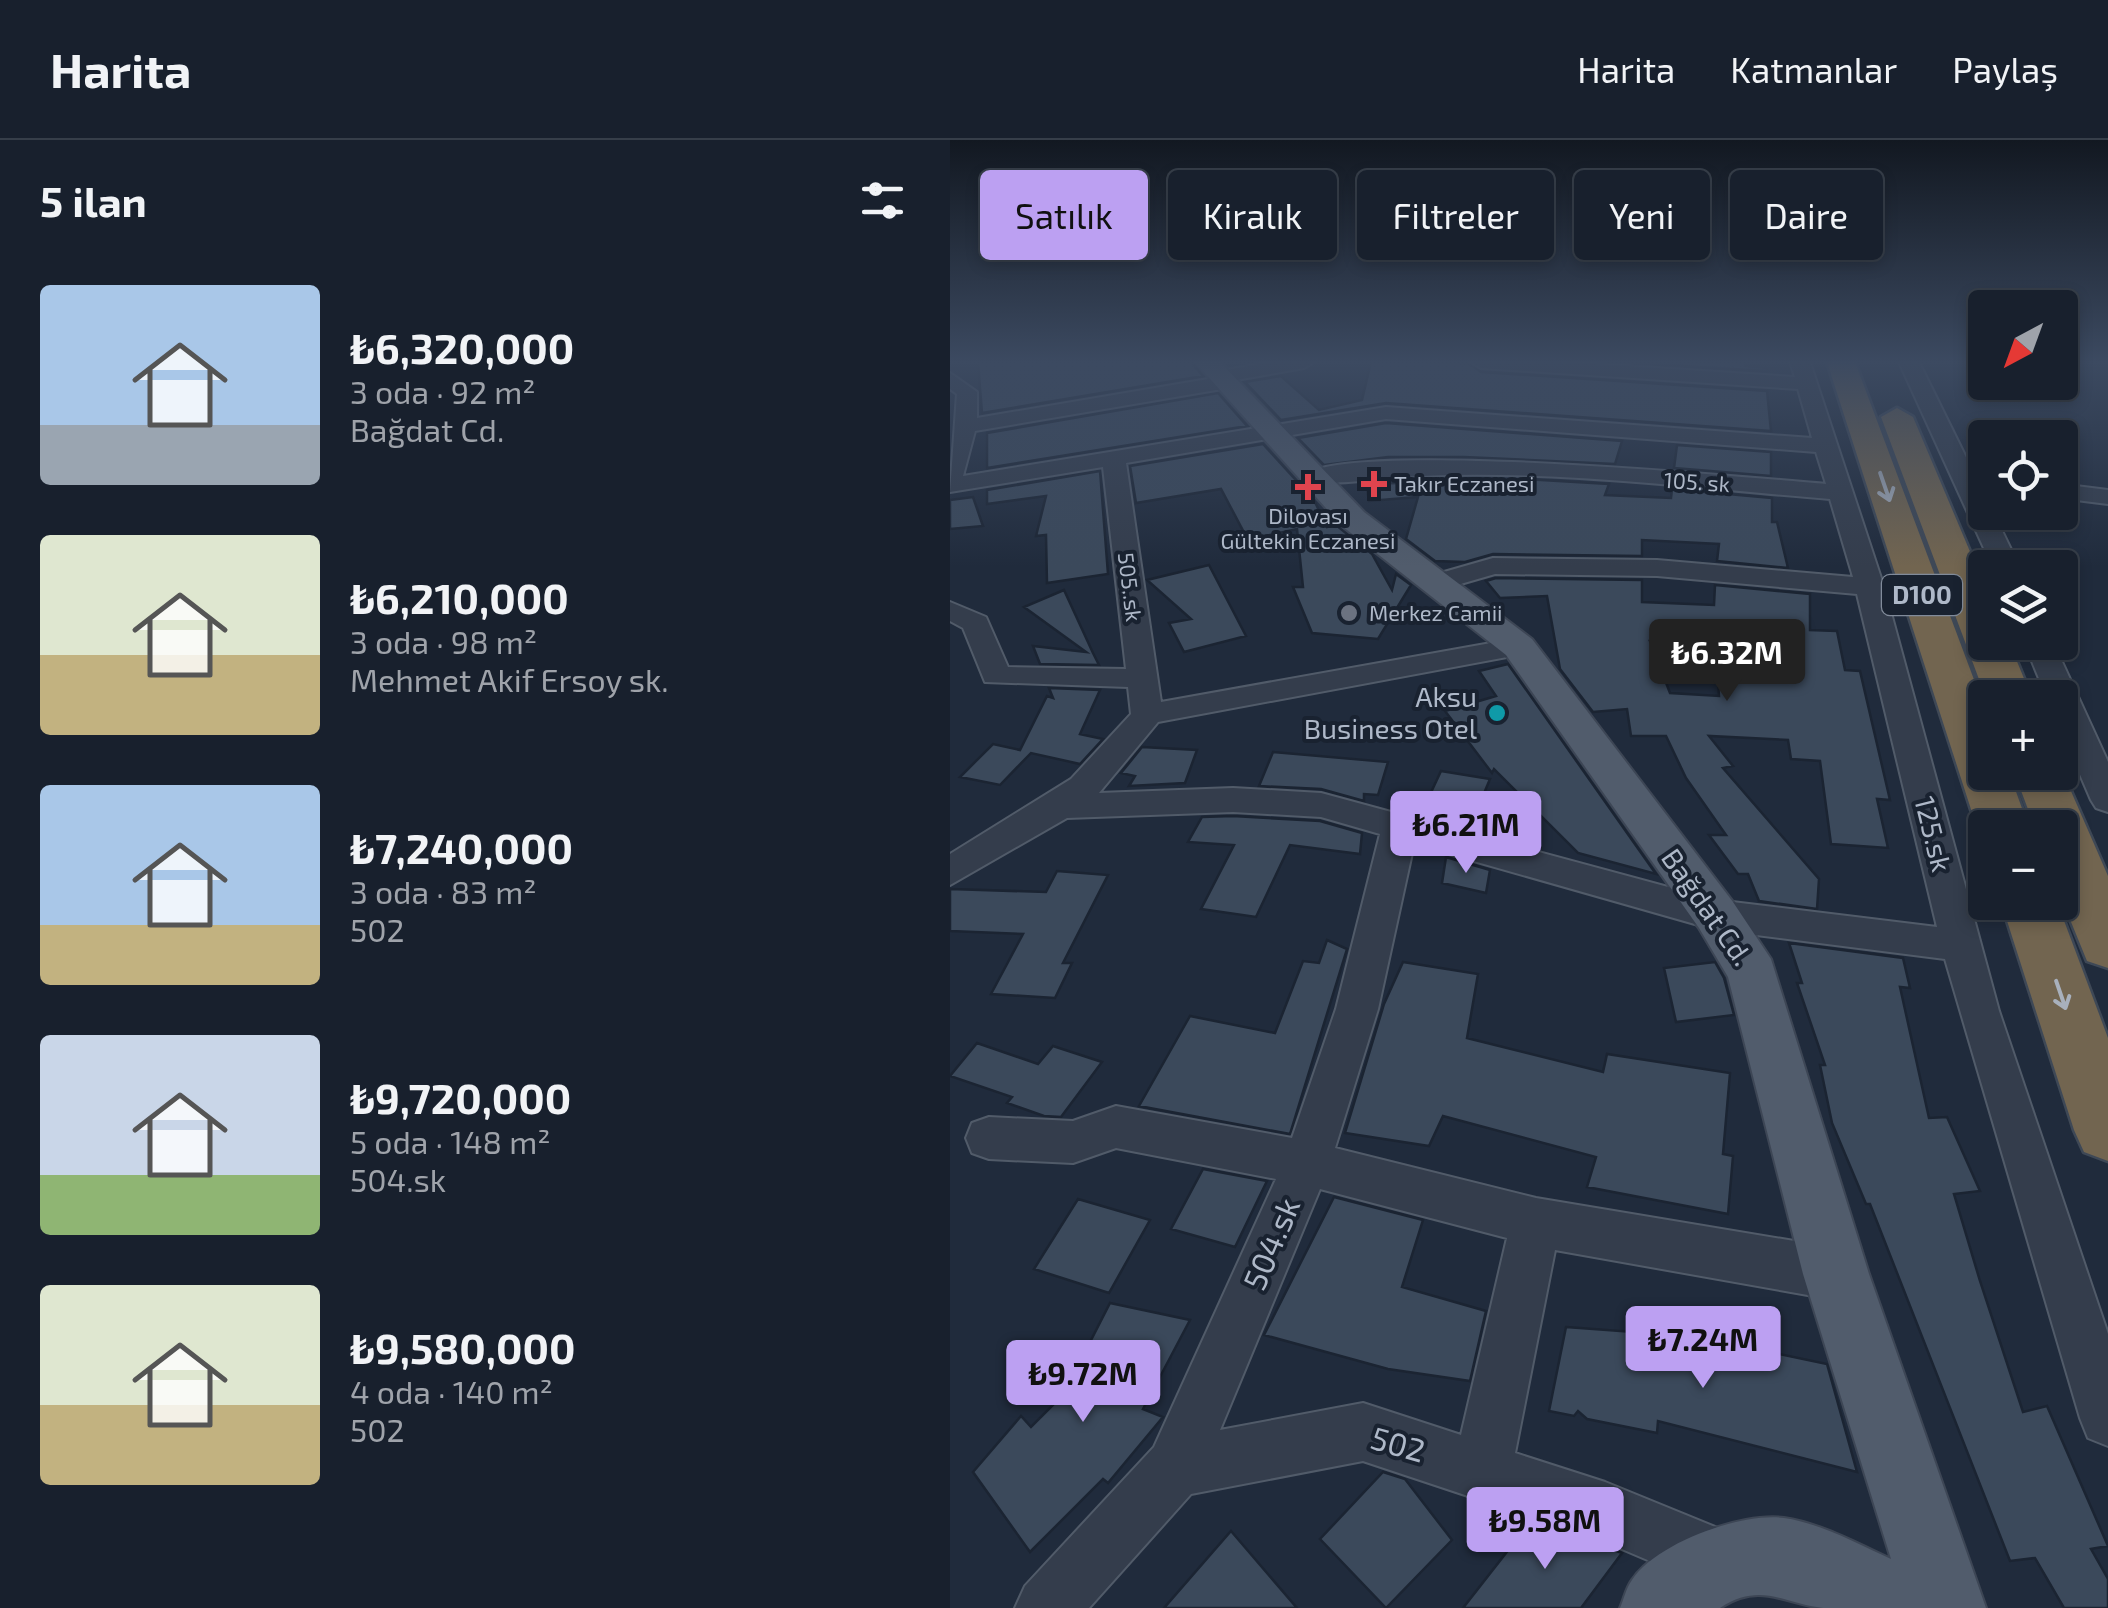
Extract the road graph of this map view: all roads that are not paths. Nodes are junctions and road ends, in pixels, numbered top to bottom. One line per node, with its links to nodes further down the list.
1 (965, 431): 14 (street)
2 (1285, 431): 9 (street)
3 (1396, 431): 12 (street)
4 (1702, 431): 10 (street)
5 (1821, 431): 10 (street, 125.sk)
6 (1865, 431): 30 (highway, D100, one-way to 30)
7 (1903, 431): 21 (highway, D100)
8 (1947, 431): 13 (street)
9 (1276, 432): 11 (street); 15 (main road, Bağdat Cd.)
10 (1826, 446): 16 (street, 125.sk)
11 (1114, 460): 14 (street); 25 (street, 505..sk)
12 (1416, 467): 15 (street, 105. sk); 16 (street, 105. sk)
13 (1968, 470)
14 (951, 477)
15 (1313, 477): 19 (main road, Bağdat Cd.)
16 (1842, 493): 20 (street, 125.sk)
17 (2078, 493): 18 (street)
18 (2108, 497)
19 (1433, 584): 20 (street); 23 (main road, Bağdat Cd.)
20 (1870, 586): 36 (street, 125.sk)
21 (1968, 595)
22 (950, 610): 25 (street)
23 (1519, 648): 26 (street); 33 (main road, Bağdat Cd.)
24 (2046, 660): 28 (street)
25 (1142, 678): 26 (street, 505..sk)
26 (1147, 714): 29 (street)
27 (2046, 790): 35 (highway)
28 (2108, 800)
29 (1063, 806): 31 (street); 32 (street)
30 (1997, 810)
31 (1399, 829): 33 (street); 39 (street, 504.sk)
32 (950, 871)
33 (1716, 916): 36 (street); 41 (main road, Bağdat Cd.)
34 (2035, 920): 37 (highway, one-way to 37)
35 (2108, 945)
36 (1962, 946): 42 (street, 125.sk)
37 (2108, 1130)
38 (989, 1138): 39 (street)
39 (1307, 1163): 40 (street); 43 (street, 504.sk)
40 (1536, 1222): 41 (street); 44 (street)
41 (1836, 1274): 49 (main road, Bağdat Cd.)
42 (2108, 1418)
43 (1175, 1468): 44 (street, 502); 46 (street, 504.sk)
44 (1482, 1471): 45 (street, 502)
45 (1724, 1562): 47 (main road); 48 (main road)
46 (1047, 1608)
47 (1660, 1608)
48 (1907, 1608)
49 (1946, 1608)

